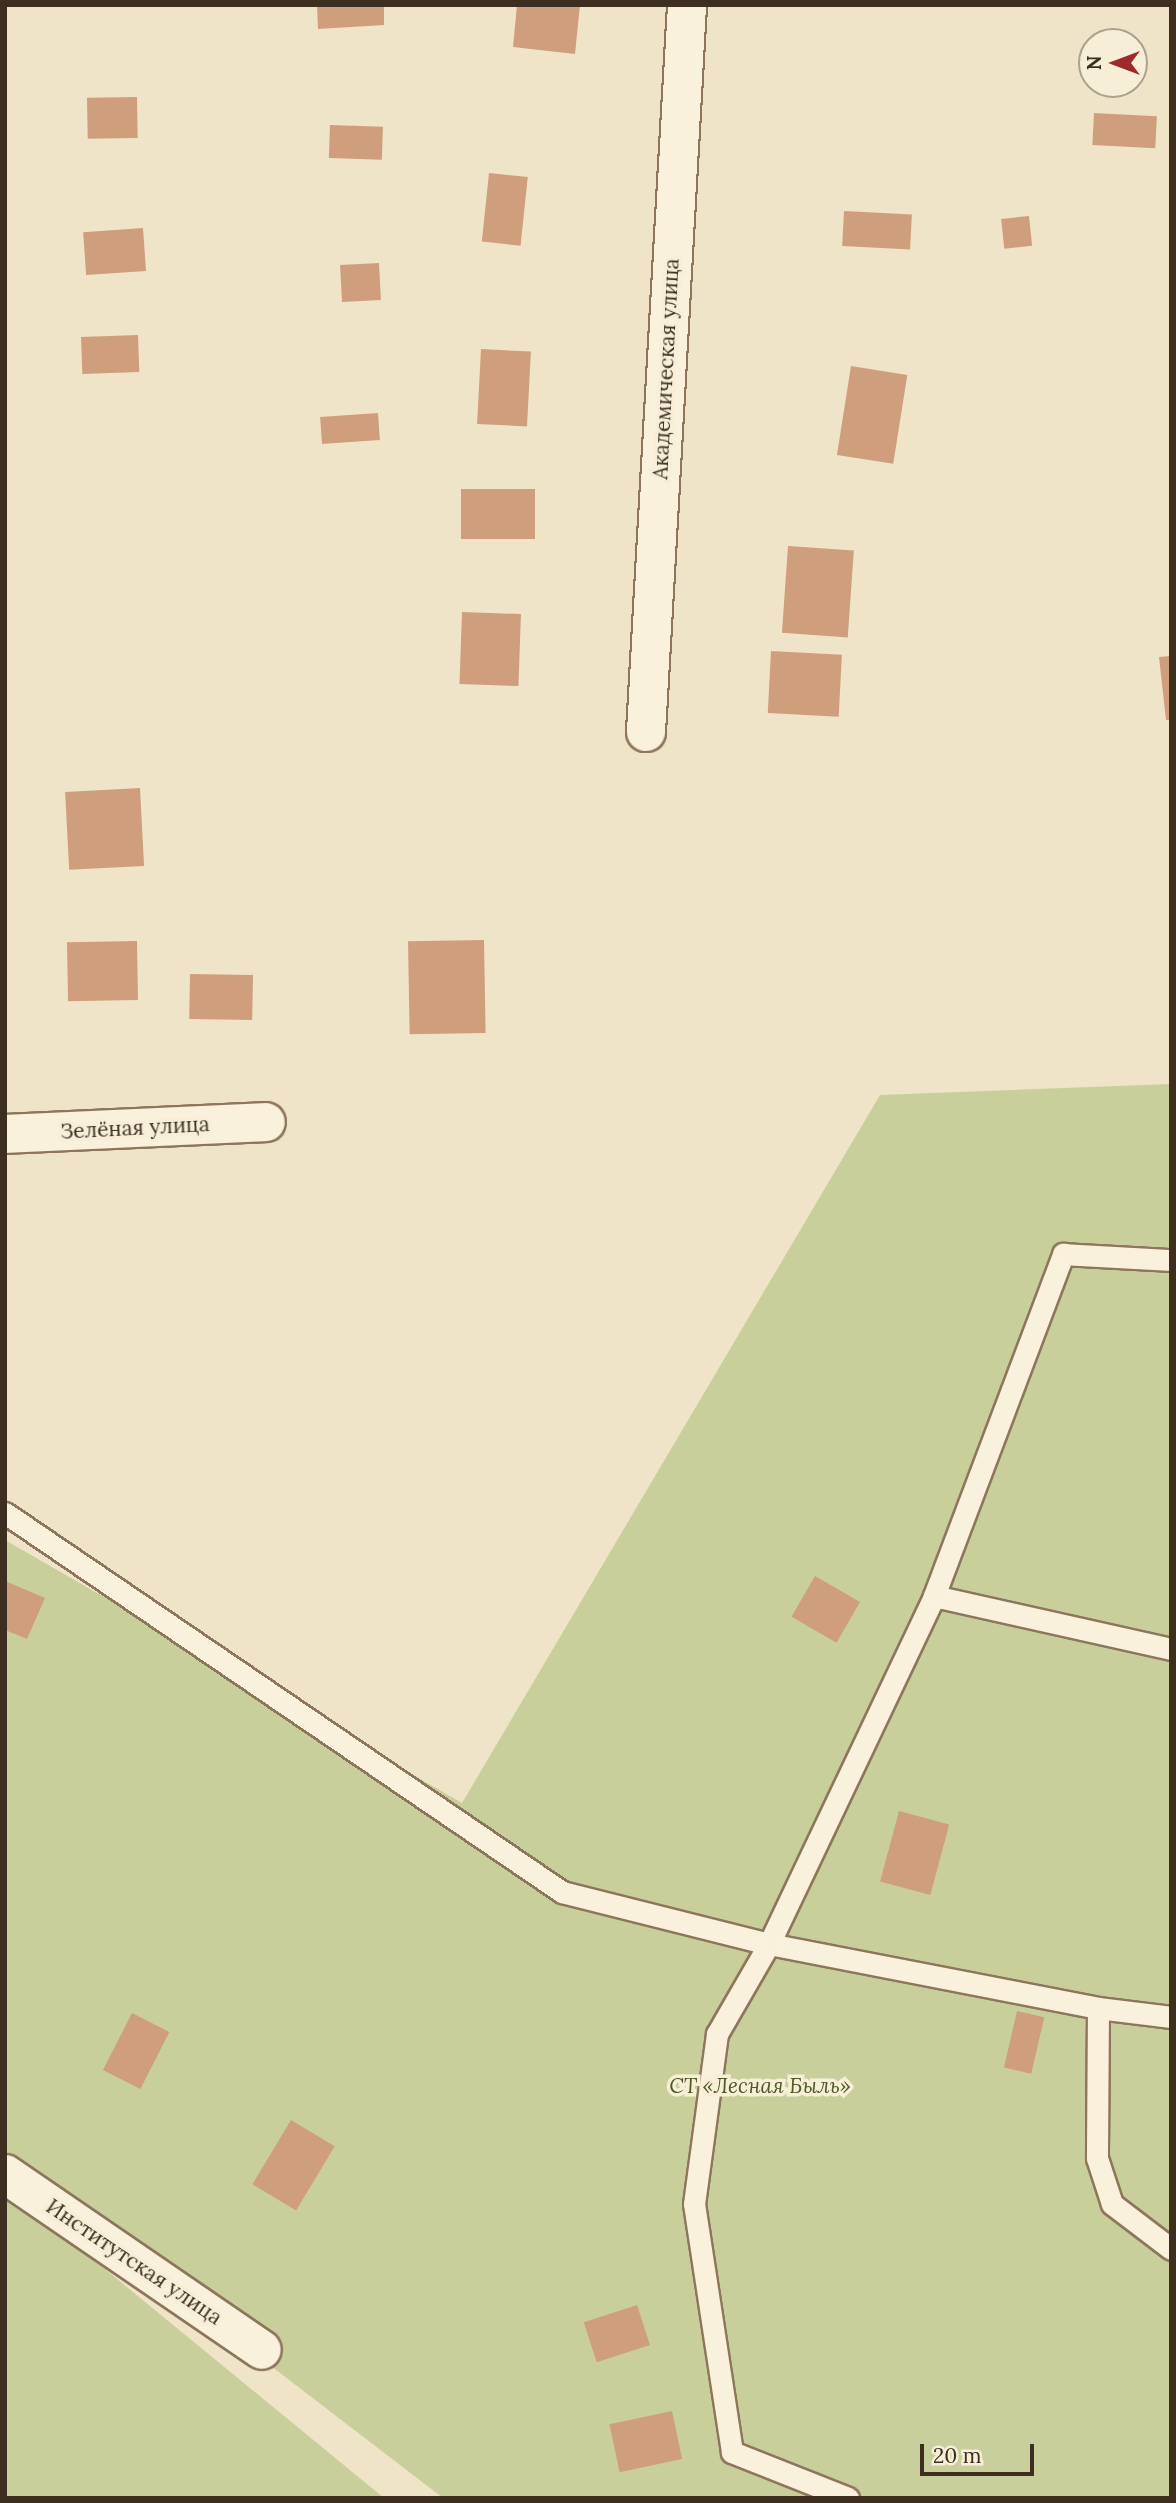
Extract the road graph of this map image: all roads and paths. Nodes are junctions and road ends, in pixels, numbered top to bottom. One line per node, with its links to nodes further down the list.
1 (687, 5): 2 (street, Академическая улица)
2 (646, 732)
3 (266, 1122): 4 (street, Зелёная улица)
4 (5, 1135)
5 (1171, 1259): 7 (lane)
6 (5, 1514): 9 (lane)
7 (934, 1596): 8 (lane); 9 (lane)
8 (1171, 1649)
9 (769, 1944): 10 (lane); 15 (lane)
10 (1098, 2008): 11 (lane); 13 (lane)
11 (1171, 2017)
12 (5, 2174): 14 (street, Институтская улица)
13 (1171, 2249)
14 (262, 2350)
15 (848, 2498)

